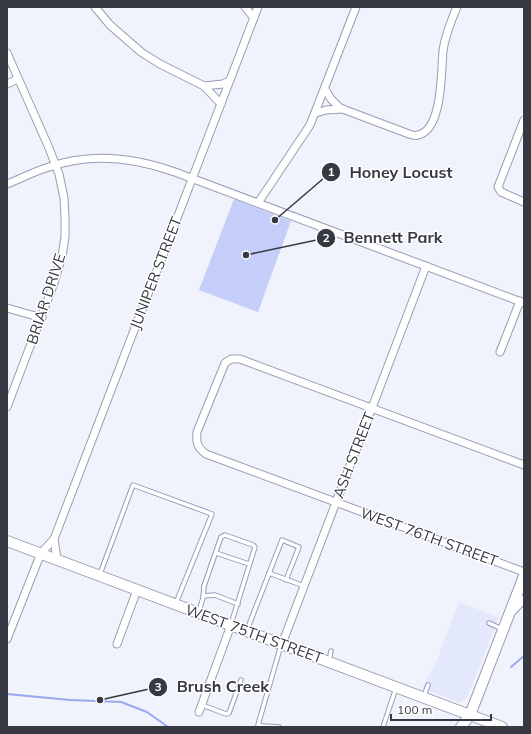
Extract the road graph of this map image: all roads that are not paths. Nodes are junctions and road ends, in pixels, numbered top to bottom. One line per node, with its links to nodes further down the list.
1 (95, 7): 11 (street)
2 (245, 7): 6 (street)
3 (258, 7): 6 (street, JUNIPER STREET)
4 (356, 7): 12 (street)
5 (457, 7): 14 (street)
6 (254, 18): 9 (street, JUNIPER STREET)
7 (7, 53): 8 (street, BRIAR DRIVE)
8 (18, 79): 10 (street); 17 (street, BRIAR DRIVE)
9 (229, 81): 11 (street); 13 (street, JUNIPER STREET)
10 (7, 84)
11 (204, 86): 13 (street)
12 (325, 89): 14 (street); 15 (street)
13 (221, 104): 18 (street, JUNIPER STREET)
14 (343, 109): 15 (street)
15 (316, 113): 21 (street)
16 (524, 120): 20 (street)
17 (56, 165): 18 (street); 19 (street); 25 (street, BRIAR DRIVE)
18 (192, 179): 21 (street); 31 (street, JUNIPER STREET)
19 (7, 184)
20 (524, 202)
21 (258, 203): 22 (street)
22 (426, 266): 23 (street); 28 (street, ASH STREET)
23 (522, 302): 26 (street)
24 (7, 308): 25 (street)
25 (42, 318): 27 (street, BRIAR DRIVE)
26 (500, 352)
27 (7, 407)
28 (372, 408): 29 (street); 30 (street, ASH STREET); 30 (street, WEST 76TH STREET)
29 (524, 465)
30 (336, 502): 37 (street, WEST 76TH STREET); 42 (street, ASH STREET)
31 (54, 539): 33 (street, JUNIPER STREET); 35 (street, JUNIPER STREET)
32 (7, 541): 33 (main road, WEST 75TH STREET)
33 (41, 553): 35 (main road, WEST 75TH STREET); 54 (street, JUNIPER STREET)
34 (216, 553): 36 (lane); 36 (lane); 44 (lane)
35 (56, 559): 39 (main road, WEST 75TH STREET)
36 (249, 564): 46 (lane)
37 (524, 572)
38 (269, 573): 41 (lane); 41 (lane); 53 (lane)
39 (99, 575): 43 (main road, WEST 75TH STREET); 47 (lane)
40 (524, 576): 49 (main road)
41 (286, 580): 42 (lane)
42 (304, 586): 56 (street, ASH STREET)
43 (137, 590): 47 (main road, WEST 75TH STREET); 55 (street)
44 (203, 596): 46 (lane); 48 (lane)
45 (524, 599): 49 (street)
46 (238, 604): 51 (lane)
47 (176, 605): 48 (main road, WEST 75TH STREET)
48 (198, 613): 51 (main road, WEST 75TH STREET)
49 (507, 619): 52 (main road)
50 (489, 623): 52 (lane)
51 (231, 625): 53 (main road, WEST 75TH STREET); 63 (street)
52 (503, 629): 64 (main road)
53 (246, 631): 56 (main road, WEST 75TH STREET)
54 (7, 640)
55 (117, 644)
56 (282, 644): 58 (main road, WEST 75TH STREET); 65 (lane)
57 (331, 651): 58 (lane)
58 (329, 662): 61 (main road, WEST 75TH STREET)
59 (241, 680): 63 (lane)
60 (428, 685): 62 (lane)
61 (396, 687): 62 (main road, WEST 75TH STREET); 66 (lane)
62 (424, 697): 64 (main road, WEST 75TH STREET)
63 (200, 708)
64 (470, 715): 67 (main road); 68 (main road); 69 (main road, WEST 75TH STREET)
65 (279, 727)
66 (383, 727)
67 (461, 727)
68 (471, 727)
69 (502, 727)

